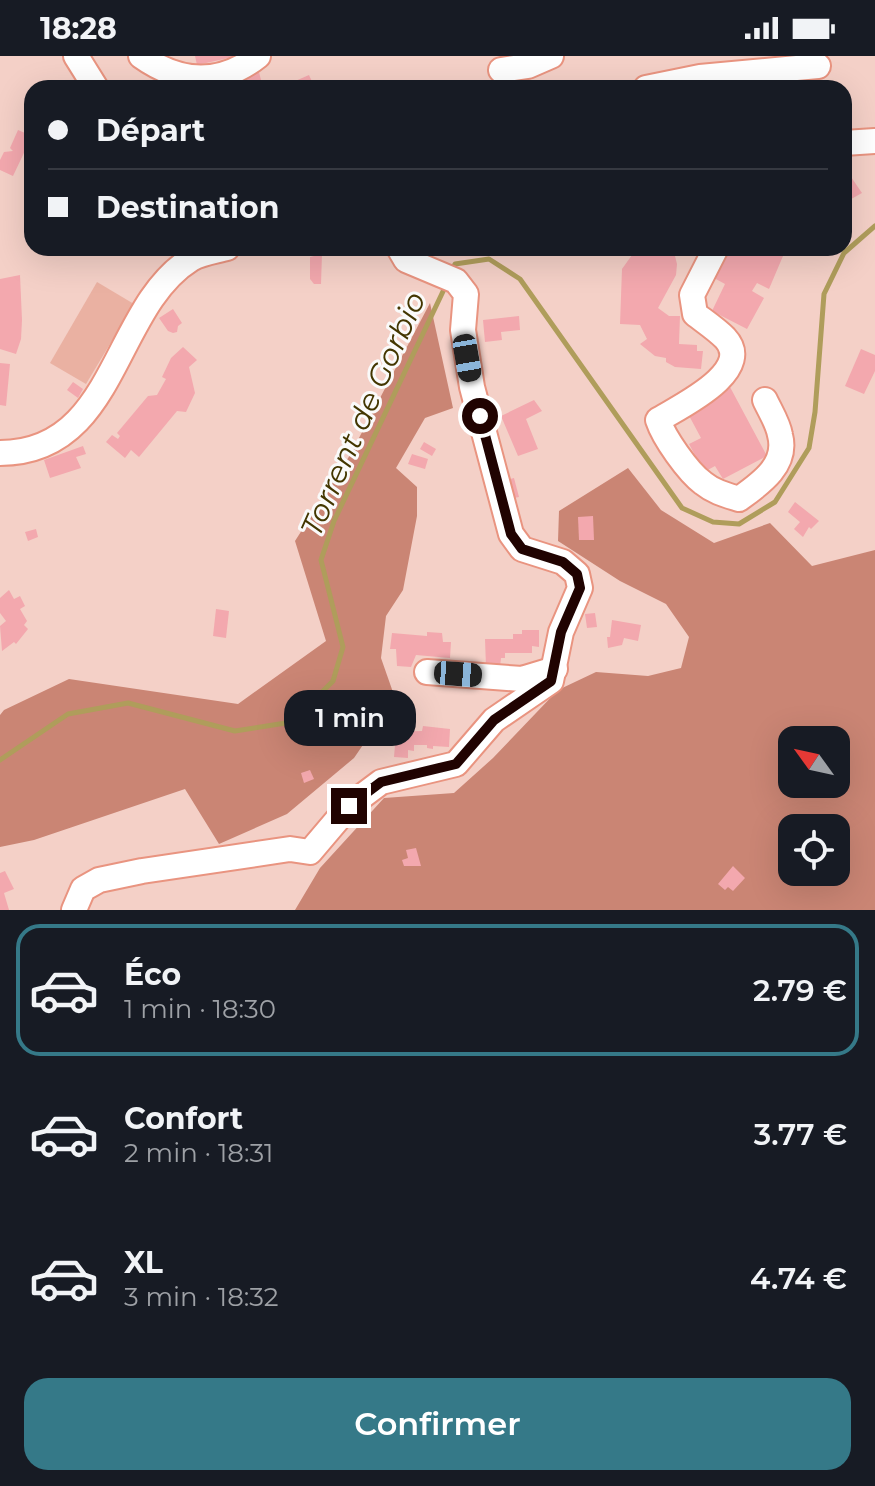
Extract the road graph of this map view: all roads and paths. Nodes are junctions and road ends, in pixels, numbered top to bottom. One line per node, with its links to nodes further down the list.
1 (76, 56): 7 (street)
2 (141, 56): 3 (street)
3 (258, 56)
4 (551, 56): 6 (street)
5 (818, 66): 8 (street)
6 (501, 71)
7 (91, 80)
8 (685, 80)
9 (875, 141): 10 (street)
10 (852, 142)
11 (188, 256): 15 (street)
12 (404, 256): 16 (street)
13 (712, 256): 14 (street)
14 (765, 400)
15 (0, 453)
16 (555, 669): 17 (street); 18 (street)
17 (427, 672)
18 (74, 910)

